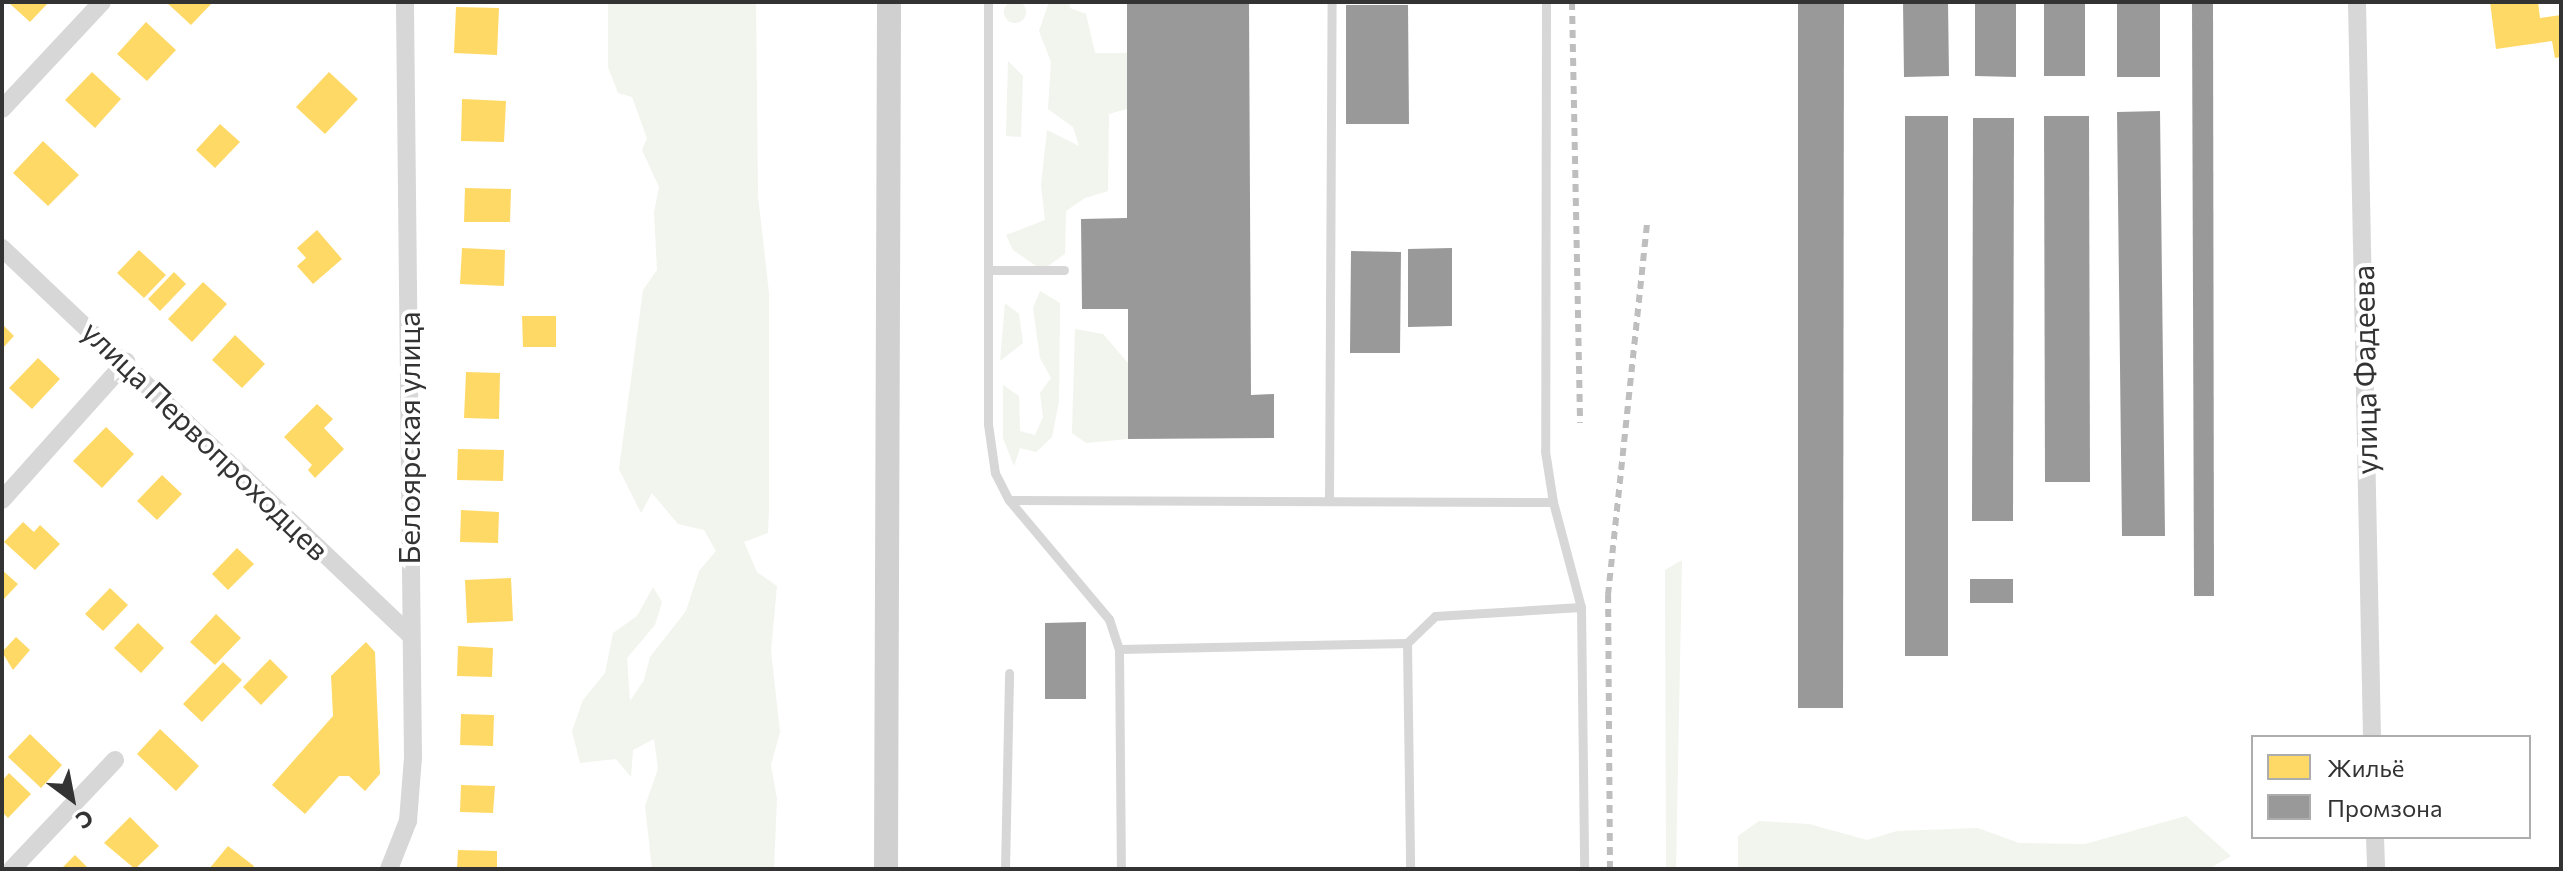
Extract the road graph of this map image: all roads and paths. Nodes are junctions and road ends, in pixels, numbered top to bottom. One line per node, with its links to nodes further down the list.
1 (102, 2): 8 (street)
2 (405, 2): 18 (street, Белоярская улица)
3 (889, 2): 27 (street)
4 (988, 2): 10 (lane)
5 (1332, 2): 15 (lane)
6 (1546, 2): 16 (lane)
7 (2357, 2): 22 (street, улица Фадеева)
8 (2, 109)
9 (2, 248): 12 (street, улица Первопроходцев)
10 (988, 270): 11 (lane); 14 (lane)
11 (1064, 270)
12 (126, 362): 13 (street); 18 (street, улица Первопроходцев)
13 (2, 500)
14 (1009, 500): 15 (lane); 20 (lane)
15 (1329, 501): 16 (lane)
16 (1553, 502): 17 (lane)
17 (1581, 607): 19 (lane); 31 (lane)
18 (409, 634): 26 (street, Белоярская улица)
19 (1407, 643): 20 (lane); 30 (lane)
20 (1119, 649): 29 (lane)
21 (1009, 673): 28 (lane)
22 (2372, 735)
23 (115, 760): 25 (street)
24 (2375, 839): 32 (street)
25 (12, 869)
26 (389, 869)
27 (886, 869)
28 (1005, 869)
29 (1121, 869)
30 (1410, 869)
31 (1584, 869)
32 (2376, 869)

